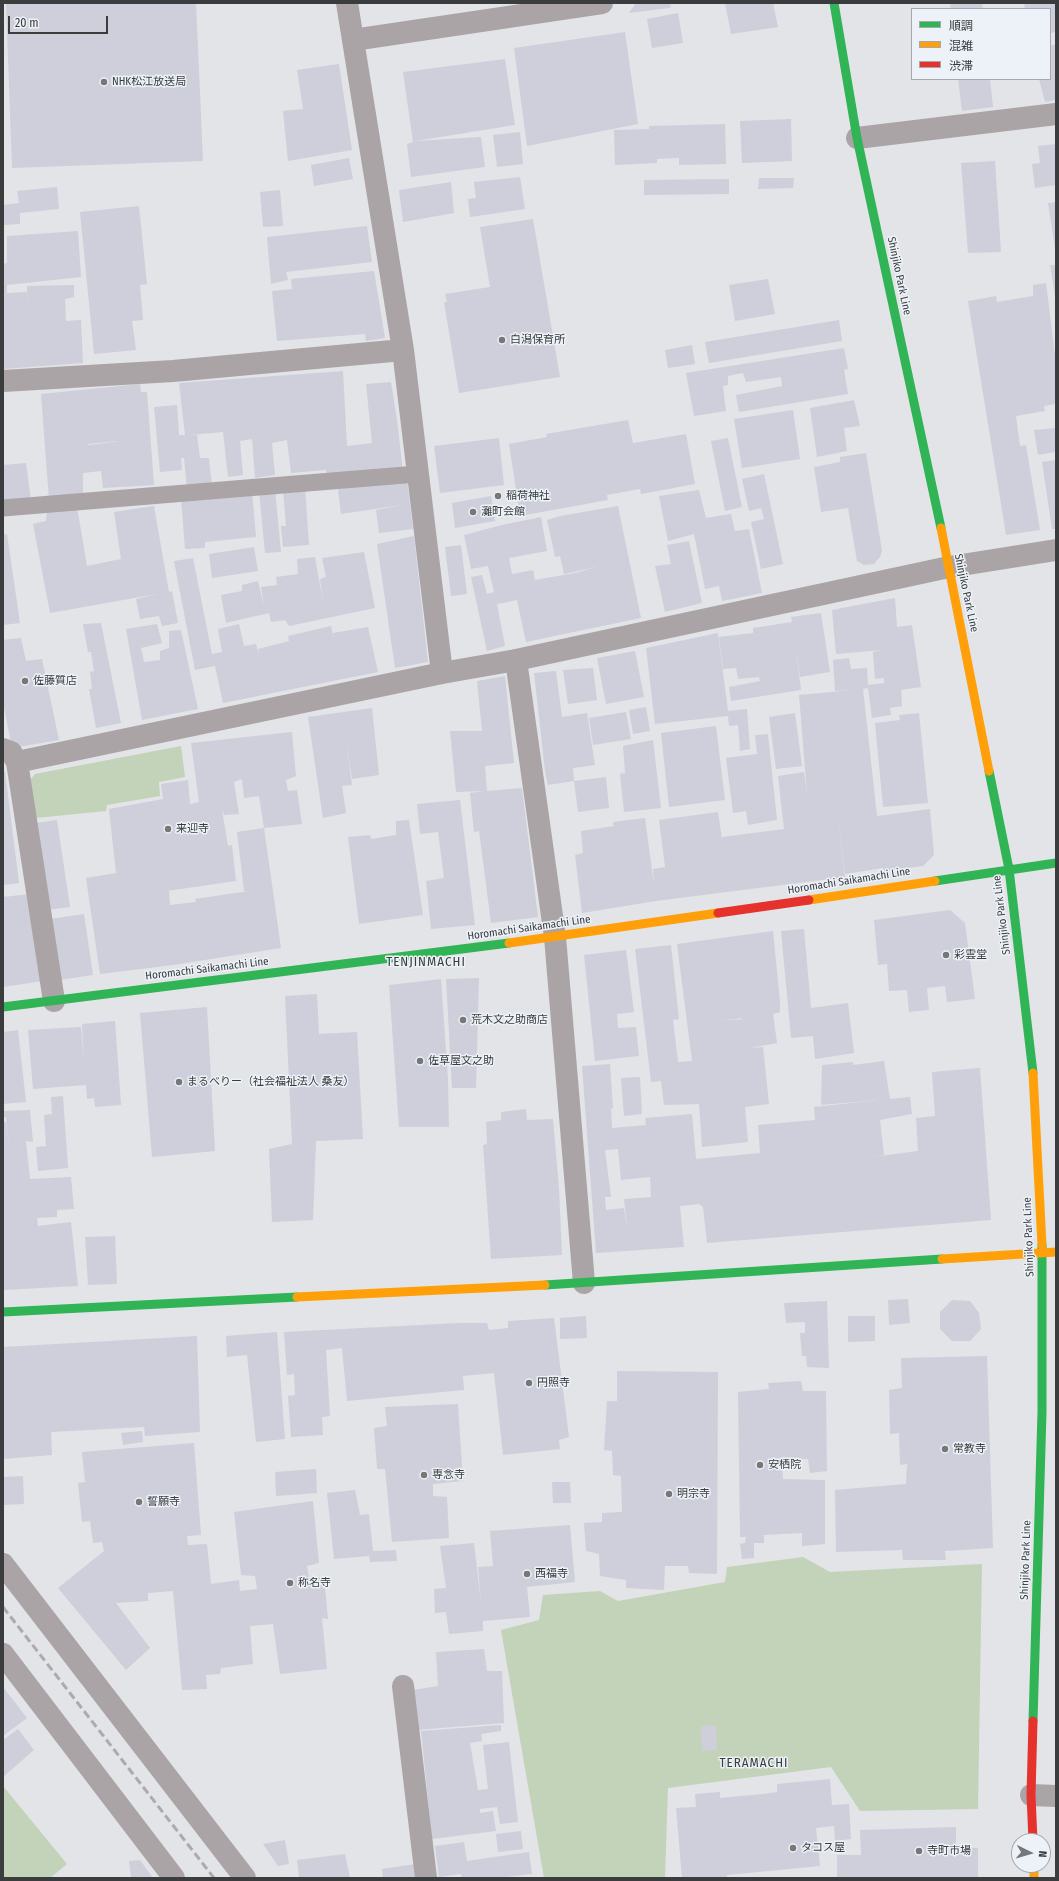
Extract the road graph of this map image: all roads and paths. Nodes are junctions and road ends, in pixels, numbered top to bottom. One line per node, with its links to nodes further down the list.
1 (347, 3): 4 (street)
2 (602, 3): 4 (street)
3 (834, 3): 6 (main road, Shinjiko Park Line)
4 (353, 40): 7 (street)
5 (1056, 114): 6 (street)
6 (857, 138): 12 (main road, Shinjiko Park Line)
7 (403, 350): 8 (street); 9 (street)
8 (3, 381)
9 (417, 474): 10 (lane); 14 (street)
10 (3, 508)
11 (1056, 550): 12 (street)
12 (948, 567): 13 (street); 17 (main road, Shinjiko Park Line)
13 (516, 660): 14 (street); 18 (street)
14 (442, 673): 15 (street)
15 (10, 756): 19 (street)
16 (1056, 863): 17 (main road, Horomachi Saikamachi Line)
17 (1009, 869): 18 (main road, Horomachi Saikamachi Line); 21 (main road, Shinjiko Park Line)
18 (555, 937): 19 (main road, Horomachi Saikamachi Line); 23 (street)
19 (54, 1001): 20 (main road, Horomachi Saikamachi Line)
20 (3, 1007)
21 (1042, 1252): 22 (main road); 23 (main road); 28 (main road, Shinjiko Park Line)
22 (1056, 1252)
23 (584, 1283): 24 (main road)
24 (3, 1312)
25 (3, 1564): 32 (street)
26 (3, 1654): 31 (street)
27 (403, 1686): 33 (street)
28 (1031, 1795): 29 (street); 30 (main road, Shinjiko Park Line)
29 (1056, 1796)
30 (1033, 1833)
31 (174, 1878)
32 (245, 1878)
33 (426, 1878)

